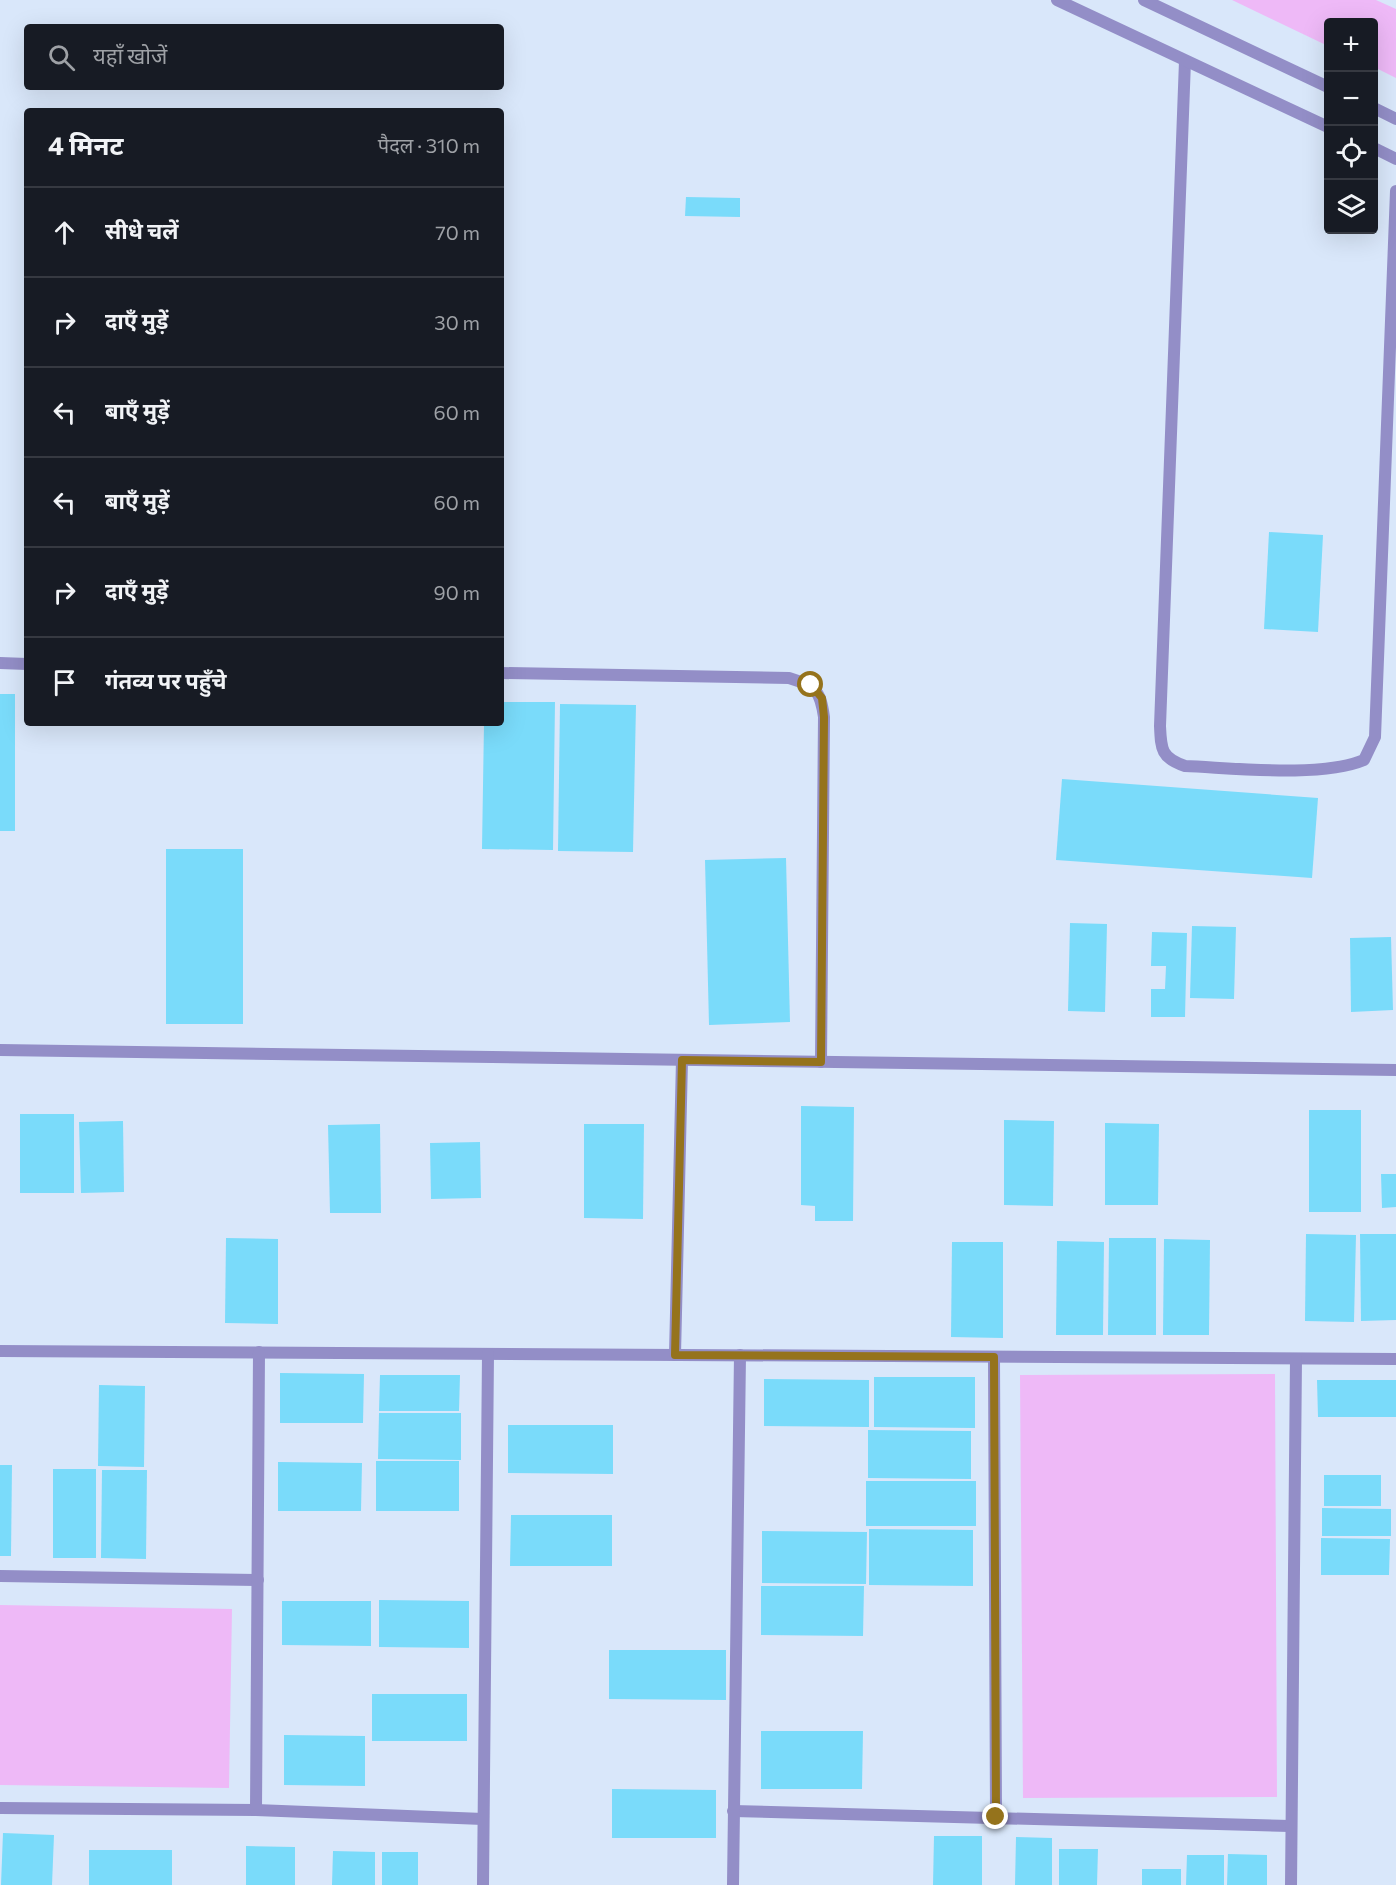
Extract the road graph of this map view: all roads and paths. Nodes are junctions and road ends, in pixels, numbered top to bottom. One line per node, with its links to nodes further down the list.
1 (1057, 0): 3 (street)
2 (1144, 0): 4 (street)
3 (1185, 61): 7 (street); 10 (street)
4 (1324, 85)
5 (1378, 110): 6 (street)
6 (1396, 119)
7 (1327, 126)
8 (1378, 150): 9 (street)
9 (1396, 159)
10 (1396, 191)
11 (0, 663): 12 (street)
12 (24, 664)
13 (504, 673): 16 (street)
14 (0, 1050): 15 (street)
15 (682, 1060): 16 (street); 21 (street)
16 (821, 1062): 17 (street)
17 (1396, 1070)
18 (0, 1351): 19 (street)
19 (259, 1352): 20 (street); 27 (street)
20 (488, 1354): 21 (street); 32 (street)
21 (675, 1355): 22 (street)
22 (741, 1355): 23 (street); 30 (street)
23 (994, 1357): 24 (street); 31 (street)
24 (1296, 1359): 25 (street); 33 (street)
25 (1396, 1359)
26 (0, 1576): 27 (street)
27 (258, 1580): 29 (street)
28 (0, 1808): 29 (street)
29 (256, 1810): 32 (street)
30 (732, 1811): 31 (street); 35 (street)
31 (996, 1817): 33 (street)
32 (483, 1819): 34 (street)
33 (1290, 1826): 36 (street)
34 (483, 1885)
35 (732, 1885)
36 (1291, 1885)

